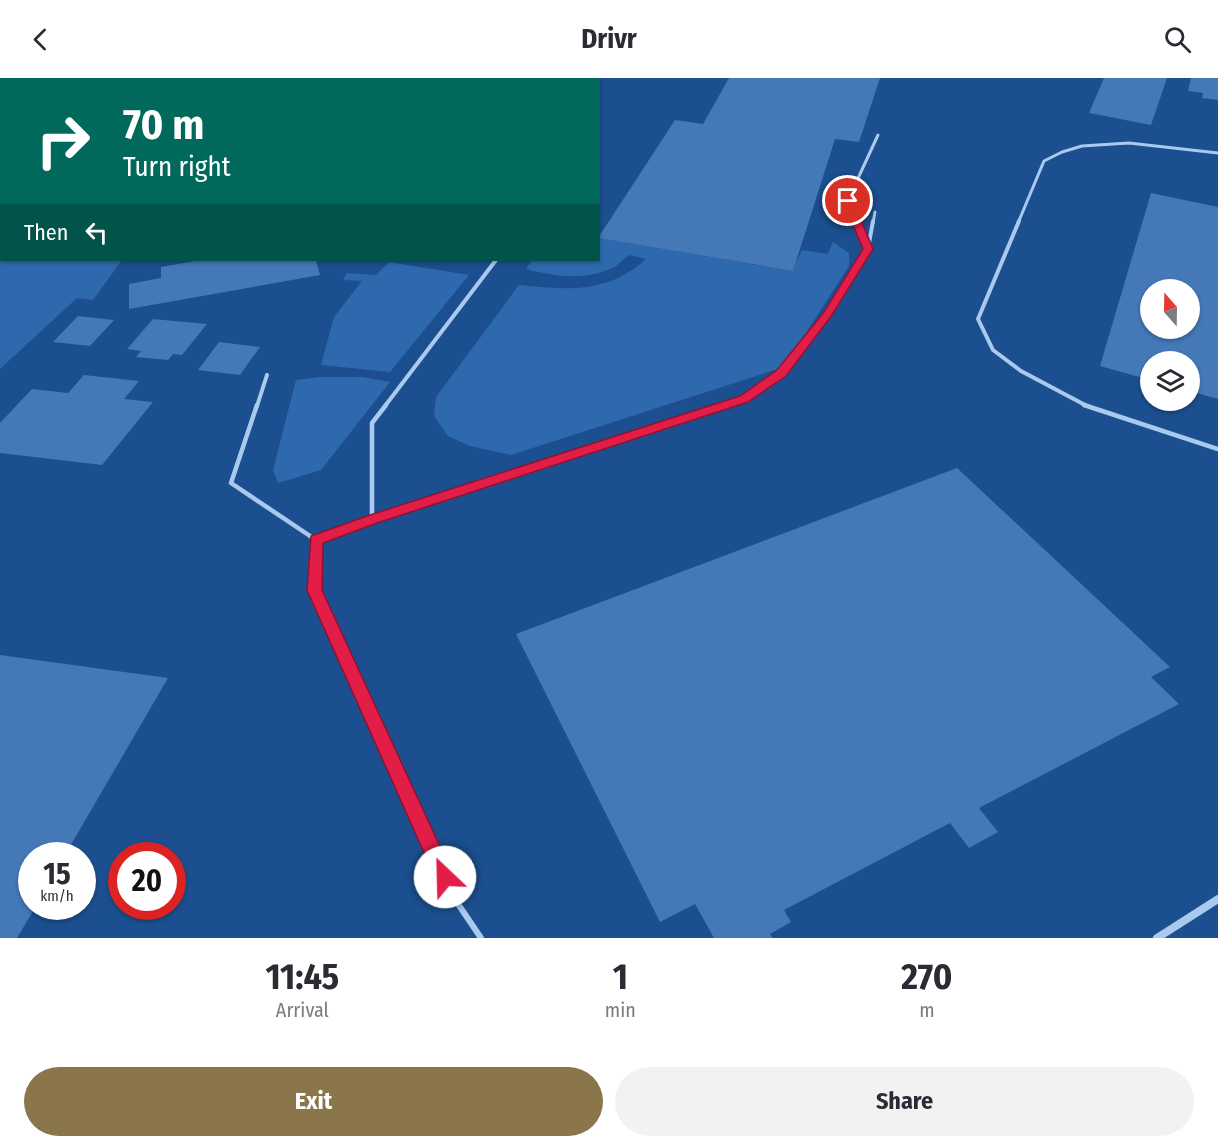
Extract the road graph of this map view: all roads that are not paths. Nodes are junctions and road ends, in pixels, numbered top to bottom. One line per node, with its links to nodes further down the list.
1 (878, 135): 4 (lane)
2 (1218, 153): 7 (lane)
3 (875, 212): 4 (lane)
4 (868, 249): 8 (lane)
5 (495, 261): 8 (lane)
6 (267, 375): 9 (lane)
7 (1218, 449)
8 (372, 519): 9 (lane)
9 (316, 540): 11 (lane)
10 (1218, 899): 12 (street)
11 (481, 938)
12 (1157, 938)

